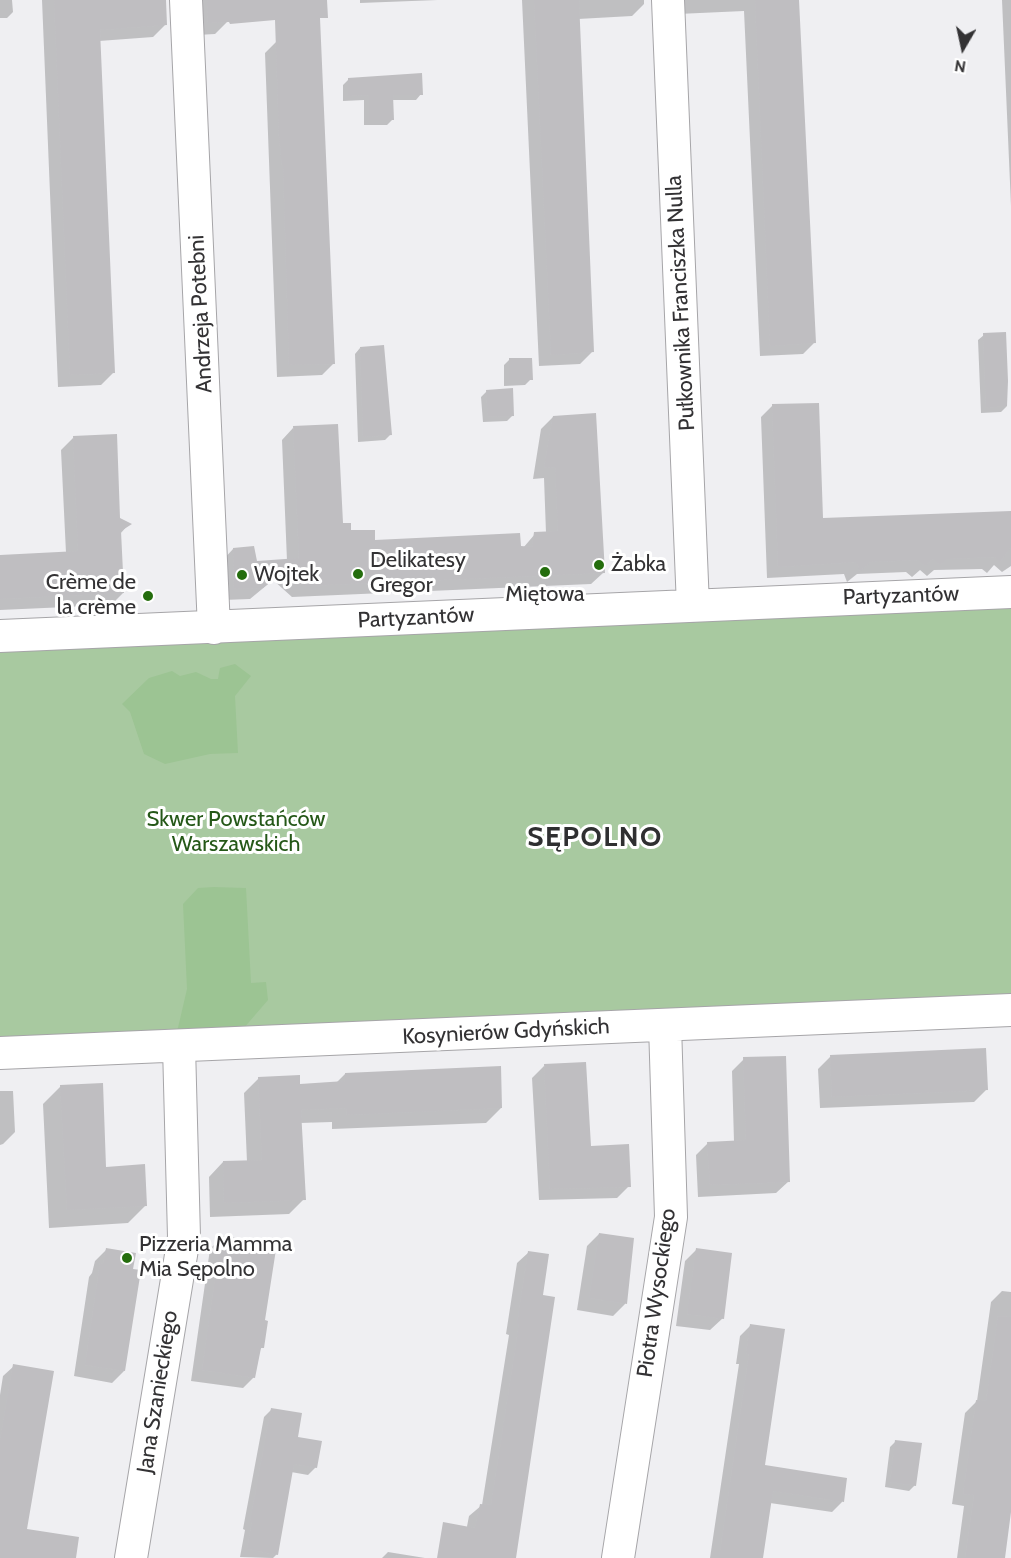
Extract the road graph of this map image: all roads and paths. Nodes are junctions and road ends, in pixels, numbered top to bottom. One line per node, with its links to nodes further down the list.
1 (186, 0): 5 (street, Andrzeja Potebni)
2 (668, 0): 4 (street, Pułkownika Franciszka Nulla)
3 (1011, 591): 4 (street, Partyzantów)
4 (693, 606): 5 (street, Partyzantów)
5 (214, 628): 6 (street, Partyzantów)
6 (0, 636)
7 (1011, 1010): 8 (street, Kosynierów Gdyńskich)
8 (665, 1025): 9 (street, Kosynierów Gdyńskich); 12 (street, Piotra Wysockiego)
9 (179, 1046): 10 (street, Kosynierów Gdyńskich); 11 (street, Jana Szanieckiego)
10 (0, 1053)
11 (131, 1558)
12 (618, 1558)

